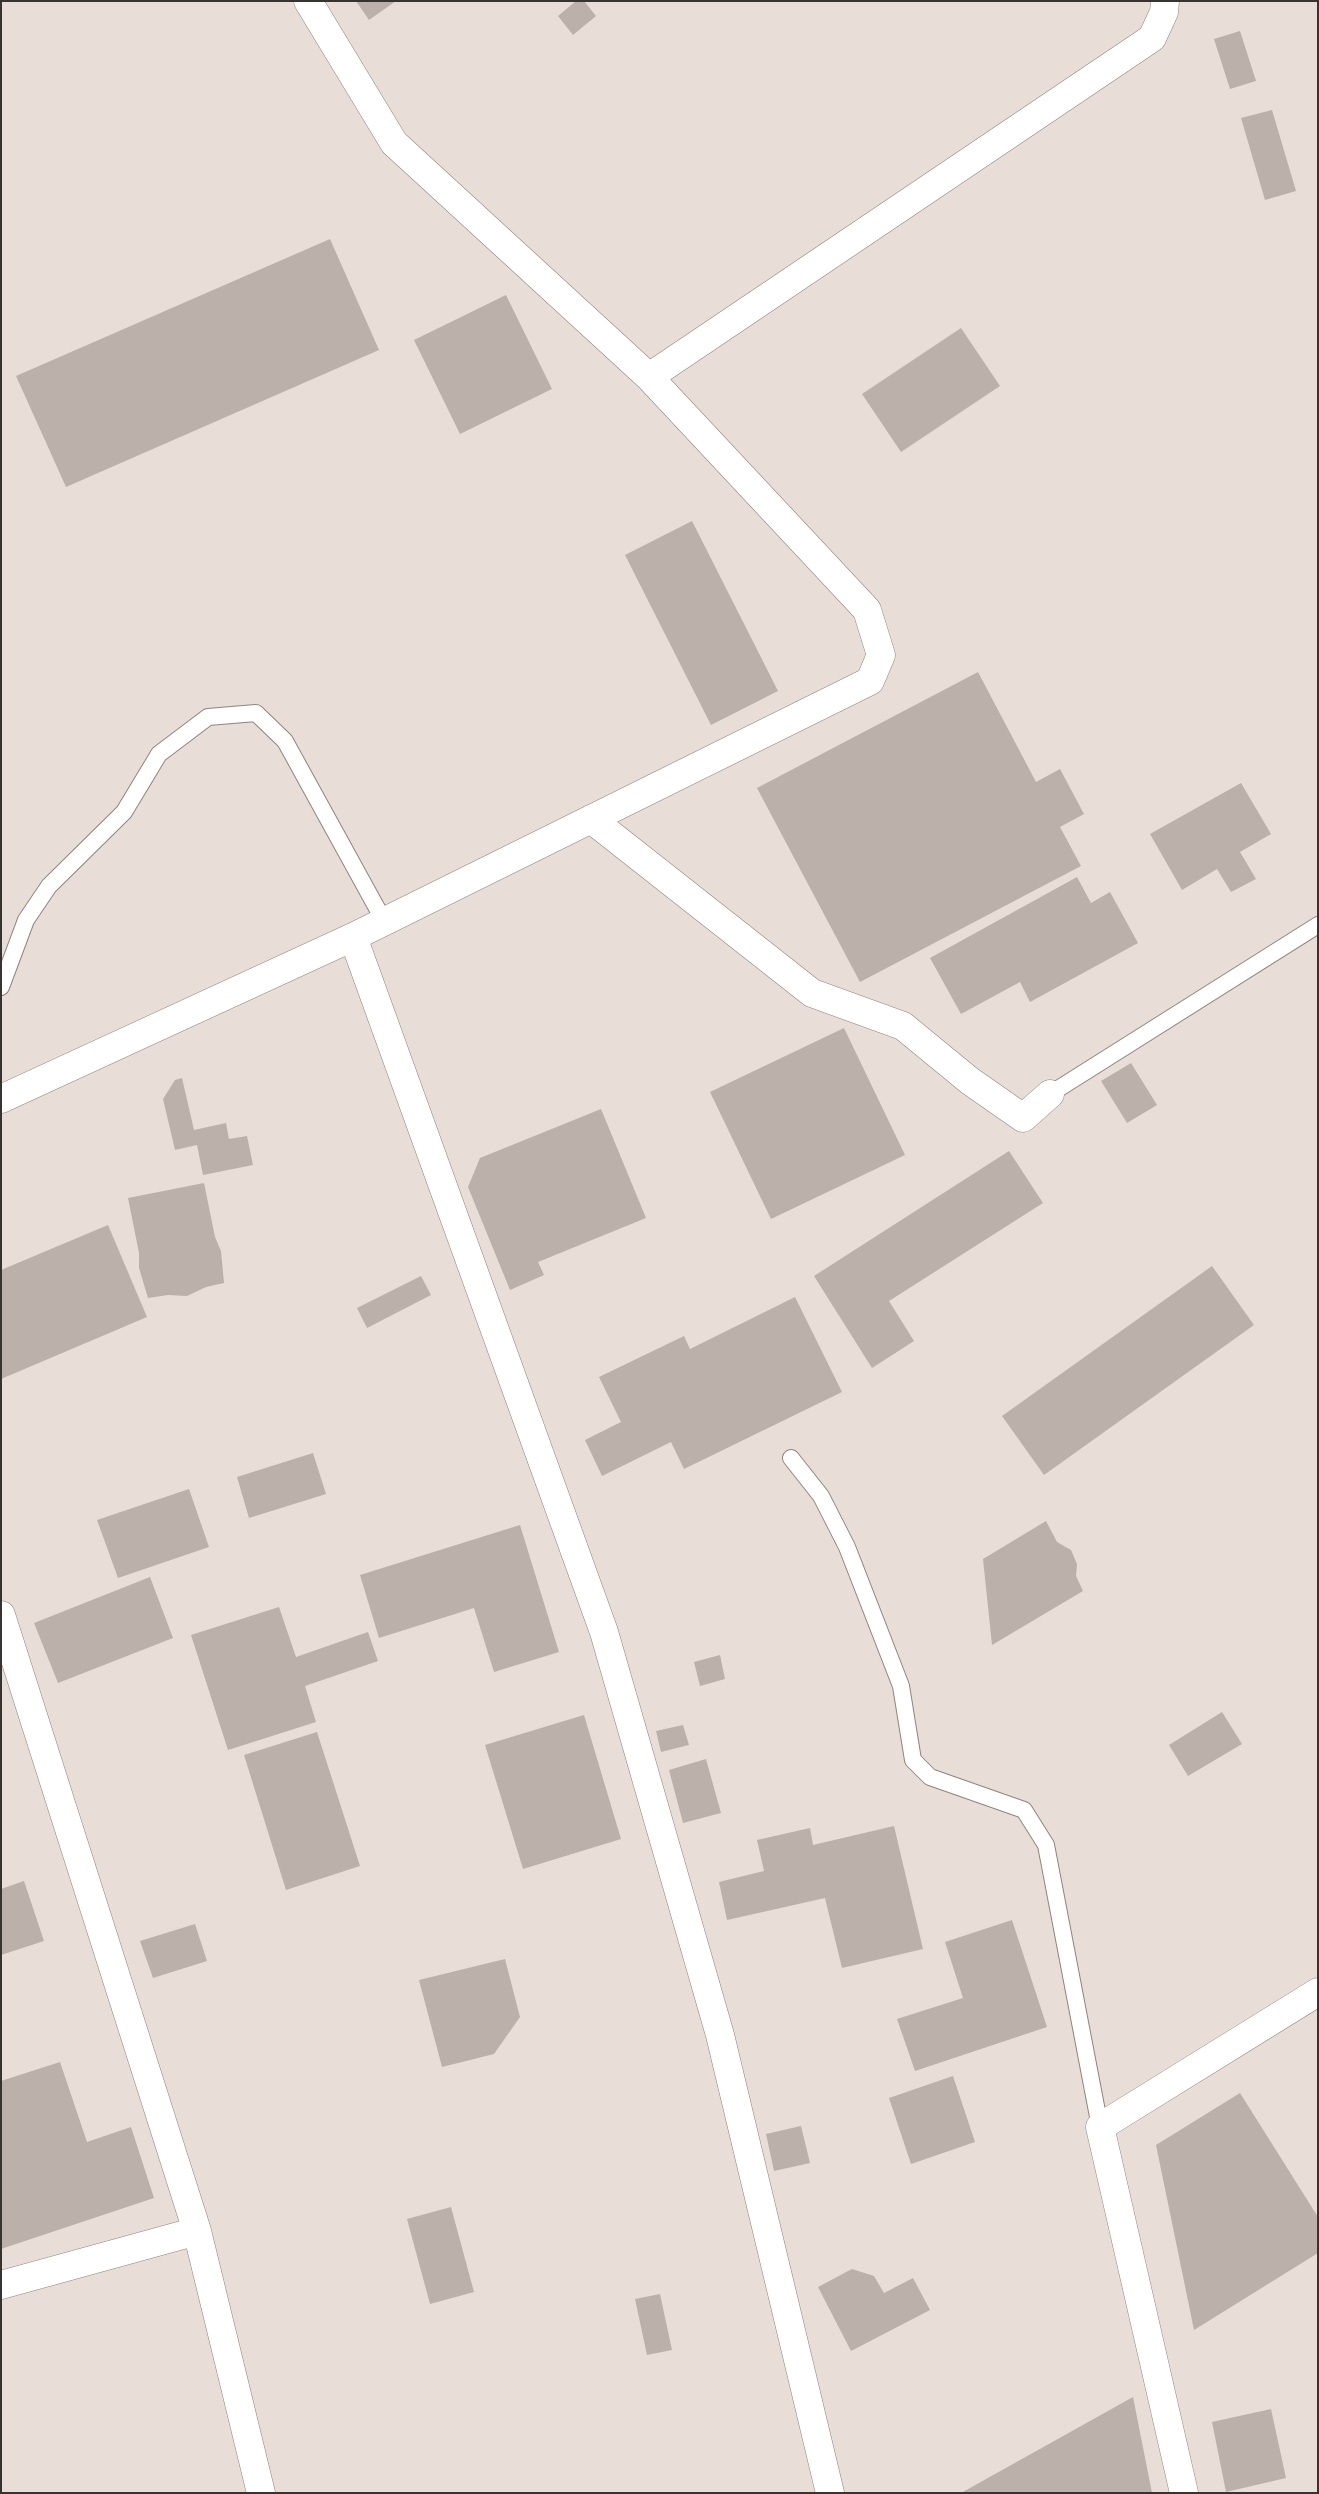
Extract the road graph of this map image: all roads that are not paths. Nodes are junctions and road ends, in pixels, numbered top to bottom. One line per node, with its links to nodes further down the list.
1 (308, 1): 3 (street)
2 (1165, 1): 3 (street)
3 (649, 377): 4 (street)
4 (591, 819): 5 (street); 9 (street)
5 (384, 921): 7 (street); 8 (lane)
6 (1318, 925): 9 (lane)
7 (353, 937): 10 (street); 18 (street)
8 (1, 987)
9 (1050, 1094)
10 (1, 1099)
11 (791, 1458): 14 (lane)
12 (1, 1615): 15 (street)
13 (1318, 1992): 14 (street)
14 (1100, 2127): 19 (street)
15 (197, 2231): 16 (street); 17 (street)
16 (1, 2285)
17 (261, 2493)
18 (830, 2493)
19 (1184, 2493)

